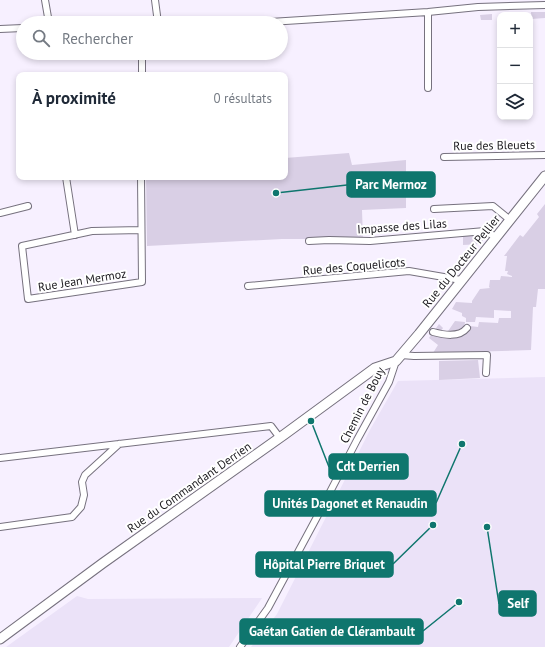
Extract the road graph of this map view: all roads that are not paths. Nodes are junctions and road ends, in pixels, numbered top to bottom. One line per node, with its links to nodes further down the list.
1 (45, 0): 7 (street)
2 (155, 0): 8 (street)
3 (476, 0): 5 (street)
4 (545, 5): 5 (street)
5 (478, 7): 6 (street)
6 (428, 12): 9 (street); 14 (street)
7 (48, 16)
8 (157, 16)
9 (288, 21)
10 (16, 28): 11 (street)
11 (0, 29)
12 (142, 60): 13 (street)
13 (142, 72)
14 (428, 88)
15 (545, 155): 16 (street, Rue des Bleuets)
16 (444, 157)
17 (545, 176): 23 (main road, Rue du Docteur Pellier)
18 (66, 180): 25 (street)
19 (141, 180): 24 (street, Rue Jean Mermoz)
20 (28, 206): 22 (street)
21 (434, 209): 23 (street)
22 (0, 213)
23 (510, 220): 26 (main road, Rue du Docteur Pellier)
24 (141, 230): 25 (street, Rue Jean Mermoz); 25 (street, Rue Jean Mermoz)
25 (75, 235)
26 (496, 237): 27 (street, Impasse des Lilas); 28 (main road, Rue du Docteur Pellier)
27 (309, 241)
28 (461, 280): 29 (street, Rue des Coquelicots); 32 (main road, Rue du Docteur Pellier)
29 (248, 286)
30 (467, 328): 31 (street)
31 (433, 332)
32 (398, 358): 33 (street); 34 (main road, Rue du Commandant Derrien); 39 (street, Chemin de Bouy)
33 (486, 373)
34 (280, 438): 35 (street); 38 (main road, Rue du Commandant Derrien)
35 (119, 444): 36 (street); 37 (street)
36 (0, 458)
37 (0, 527)
38 (0, 639)
39 (240, 647)

